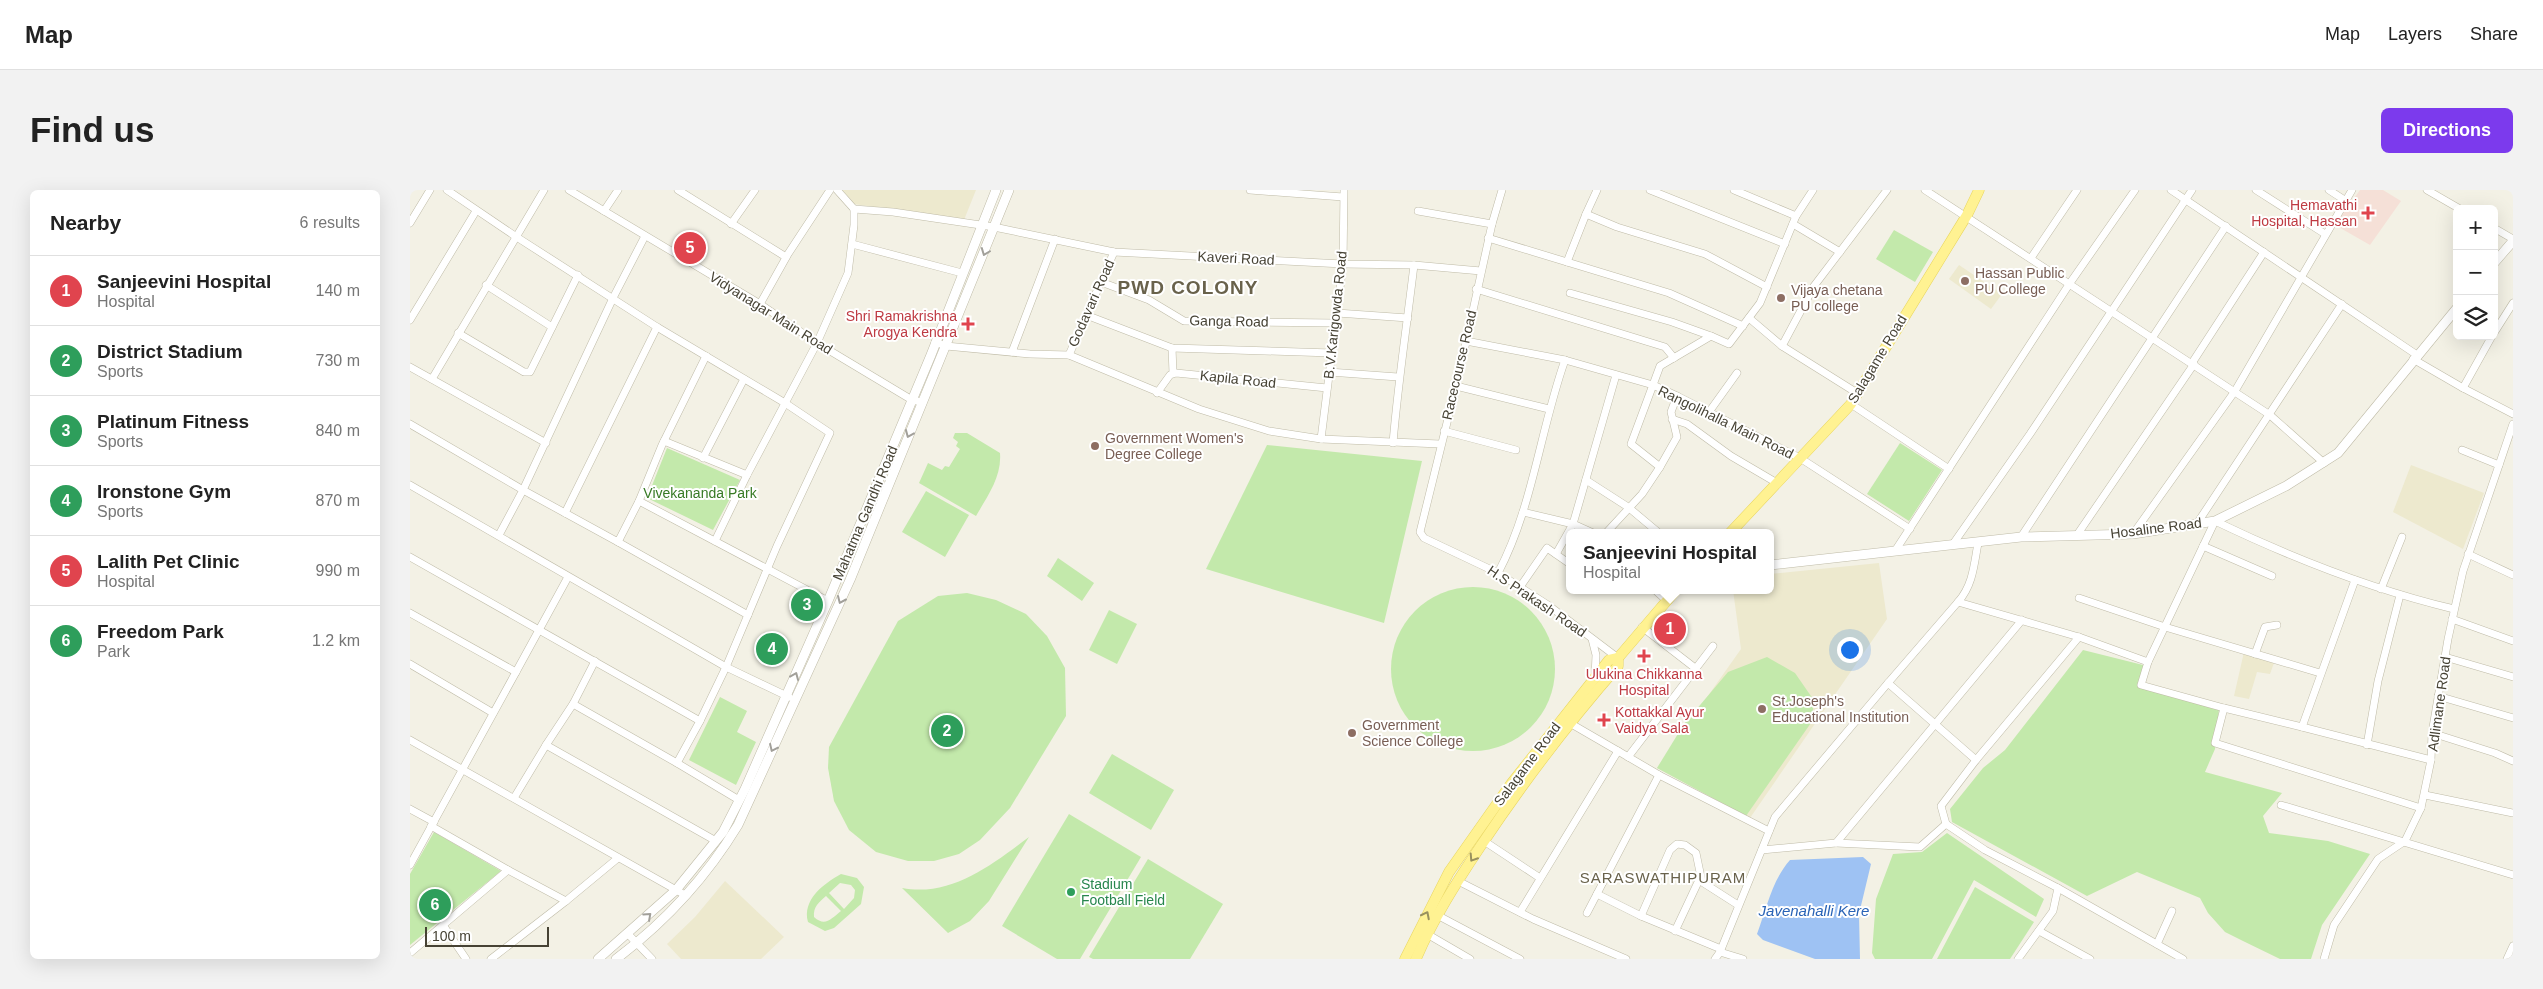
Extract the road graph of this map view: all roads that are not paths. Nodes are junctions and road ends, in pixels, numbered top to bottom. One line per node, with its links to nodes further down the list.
1 (430, 190): 40 (street)
2 (447, 190): 34 (street)
3 (544, 190): 49 (street)
4 (568, 190): 35 (street, Vidyanagar Main Road)
5 (618, 190): 35 (street)
6 (678, 190): 41 (street)
7 (755, 190): 41 (street)
8 (830, 190): 59 (street)
9 (837, 190): 33 (street)
10 (996, 190): 44 (street, Mahatma Gandhi Road)
11 (1009, 190): 46 (street, Mahatma Gandhi Road)
12 (1250, 190): 29 (street)
13 (1502, 190): 42 (street, Racecourse Road)
14 (1597, 190): 37 (street)
15 (1650, 190): 55 (street)
16 (1734, 190): 39 (street)
17 (1813, 190): 39 (street)
18 (1886, 190): 57 (street)
19 (1925, 190): 38 (street)
20 (1979, 190): 38 (main road, Salagame Road)
21 (2077, 190): 60 (street)
22 (2135, 190): 70 (street)
23 (2171, 190): 30 (street)
24 (2192, 190): 30 (street)
25 (2256, 190): 48 (street)
26 (2329, 190): 31 (street)
27 (2352, 190): 31 (street)
28 (2427, 190): 32 (street)
29 (1343, 193): 63 (street, B.V.Karigowda Road)
30 (2186, 200): 45 (street); 79 (street)
31 (2346, 200): 48 (street)
32 (2453, 205)
33 (854, 209): 44 (street, Kaveri Road); 54 (street)
34 (476, 211): 49 (street); 85 (street)
35 (604, 211): 50 (street, Vidyanagar Main Road)
36 (1418, 211): 42 (street)
37 (1586, 214): 62 (street); 72 (street)
38 (1967, 215): 60 (street); 123 (main road, Salagame Road)
39 (1796, 216): 43 (street)
40 (410, 223)
41 (731, 224): 59 (street)
42 (1492, 224): 51 (street, Racecourse Road)
43 (1793, 224): 55 (street); 57 (street)
44 (982, 225): 46 (street, Kaveri Road); 66 (street, Mahatma Gandhi Road)
45 (2226, 226): 58 (street); 93 (street)
46 (994, 227): 52 (street, Kaveri Road); 98 (street, Mahatma Gandhi Road, one-way to 98)
47 (2498, 231): 53 (street)
48 (2325, 234): 68 (street)
49 (515, 236): 67 (street); 71 (street)
50 (645, 236): 75 (street); 77 (street, Vidyanagar Main Road)
51 (1488, 238): 62 (street); 65 (street, Racecourse Road)
52 (1055, 239): 56 (street, Kaveri Road); 101 (street)
53 (2513, 240): 61 (street)
54 (852, 244): 66 (street); 96 (street)
55 (1785, 244): 72 (street)
56 (1114, 252): 63 (street, Kaveri Road); 69 (street, Godavari Road)
57 (1840, 252): 99 (street)
58 (2264, 252): 68 (street); 108 (street)
59 (786, 257): 77 (street)
60 (2031, 258): 70 (street)
61 (2498, 259)
62 (1567, 262): 87 (street)
63 (1343, 264): 64 (street, Kaveri Road); 80 (street, B.V.Karigowda Road)
64 (1414, 264): 65 (street, Kaveri Road); 83 (street)
65 (1481, 271): 73 (street, Racecourse Road)
66 (962, 274): 97 (street, Mahatma Gandhi Road)
67 (578, 275): 75 (street); 88 (street)
68 (2300, 276): 78 (street); 121 (street)
69 (1101, 282): 82 (street, Godavari Road); 86 (street, Ganga Road)
70 (2070, 283): 79 (street); 149 (street)
71 (486, 285): 88 (street); 91 (street)
72 (1767, 287): 84 (street)
73 (1476, 289): 95 (street, Racecourse Road); 106 (street)
74 (1570, 293): 92 (street)
75 (613, 298): 89 (street); 139 (street)
76 (2513, 303): 90 (street)
77 (760, 304): 96 (street, Vidyanagar Main Road)
78 (2342, 304): 105 (street); 132 (street)
79 (2112, 311): 93 (street); 178 (street)
80 (1337, 313): 83 (street); 86 (street, B.V.Karigowda Road)
81 (2453, 313): 105 (street, Hosaline Road)
82 (1086, 315): 100 (street); 103 (street, Godavari Road)
83 (1408, 318): 114 (street)
84 (1749, 318): 87 (street); 99 (street)
85 (410, 320)
86 (1335, 322): 102 (street, B.V.Karigowda Road)
87 (1743, 326): 92 (street)
88 (552, 327): 91 (street)
89 (657, 327): 104 (street); 158 (street)
90 (2498, 327)
91 (458, 333): 115 (street)
92 (1711, 336): 106 (street)
93 (2153, 337): 108 (street); 172 (street)
94 (2490, 340): 120 (street)
95 (1466, 341): 107 (street, Rangolihalla Main Road); 118 (street, Racecourse Road)
96 (817, 342): 125 (street, Vidyanagar Main Road); 127 (street)
97 (935, 342): 98 (street); 125 (street, Mahatma Gandhi Road)
98 (946, 346): 101 (street); 126 (street, Mahatma Gandhi Road)
99 (1782, 346): 123 (street)
100 (1172, 348): 102 (street); 112 (street)
101 (1012, 352): 103 (street)
102 (1332, 353): 110 (street, B.V.Karigowda Road)
103 (1068, 354): 122 (street)
104 (706, 356): 116 (street); 138 (street)
105 (2415, 357): 120 (street); 146 (street, Hosaline Road)
106 (1674, 358): 117 (street)
107 (1565, 360): 113 (street, Rangolihalla Main Road); 129 (street)
108 (2193, 363): 121 (street); 170 (street)
109 (410, 367): 115 (street)
110 (1329, 372): 114 (street); 119 (street, B.V.Karigowda Road)
111 (1737, 373): 130 (street)
112 (1173, 374): 119 (street, Kapila Road); 122 (street)
113 (1616, 375): 117 (street, Rangolihalla Main Road); 151 (street)
114 (1398, 377): 140 (street)
115 (432, 379): 139 (street)
116 (744, 379): 127 (street); 144 (street)
117 (1652, 385): 124 (street, Rangolihalla Main Road); 148 (street)
118 (1456, 386): 129 (street); 136 (street, Racecourse Road)
119 (1327, 388): 137 (street, B.V.Karigowda Road)
120 (2463, 388): 131 (street)
121 (2234, 390): 132 (street); 168 (street)
122 (1157, 393): 137 (street)
123 (1857, 394): 128 (main road, Salagame Road)
124 (1677, 396): 130 (street, Rangolihalla Main Road); 133 (street)
125 (912, 400): 126 (street, Vidyanagar Main Road); 180 (street, Mahatma Gandhi Road)
126 (922, 402): 182 (street, Mahatma Gandhi Road, one-way to 182)
127 (785, 403): 150 (street); 188 (street)
128 (1851, 404): 145 (main road, Salagame Road); 149 (street)
129 (1549, 409): 157 (street)
130 (1709, 412): 145 (street, Rangolihalla Main Road)
131 (2513, 414)
132 (2270, 415): 146 (street); 161 (street)
133 (1672, 419): 148 (street); 152 (street)
134 (410, 424): 154 (street)
135 (2513, 424): 147 (street, Adlimane Road)
136 (1444, 431): 141 (street, Racecourse Road); 142 (street)
137 (1321, 439): 140 (street)
138 (664, 441): 144 (street); 155 (street)
139 (546, 443): 154 (street)
140 (1393, 443): 141 (street)
141 (1440, 444): 174 (street, Racecourse Road)
142 (1516, 450)
143 (2462, 450): 147 (street)
144 (703, 458): 150 (street)
145 (1800, 458): 152 (main road, Salagame Road); 167 (street, Rangolihalla Main Road)
146 (2324, 463): 159 (street, Hosaline Road)
147 (2499, 465): 184 (street, Adlimane Road)
148 (1660, 467): 156 (street)
149 (1949, 469): 167 (street)
150 (747, 475): 175 (street)
151 (1586, 480): 156 (street); 160 (street)
152 (1777, 483): 166 (main road, Salagame Road)
153 (410, 485): 169 (street)
154 (523, 490): 158 (street); 169 (street)
155 (639, 501): 175 (street); 176 (street)
156 (1628, 507): 164 (street); 165 (street)
157 (1523, 512): 160 (street); 189 (street)
158 (566, 513): 176 (street)
159 (2215, 521): 161 (street, Hosaline Road); 179 (street); 193 (street)
160 (1573, 524): 162 (street); 163 (street)
161 (2196, 525): 168 (street, Hosaline Road)
162 (1570, 529)
163 (1584, 529)
164 (1609, 529)
165 (1654, 529)
166 (1734, 529)
167 (1910, 529): 181 (street)
168 (2133, 534): 170 (street, Hosaline Road)
169 (499, 535): 192 (street)
170 (2078, 535): 172 (street, Hosaline Road)
171 (1566, 536): 183 (street)
172 (2020, 537): 177 (street, Hosaline Road)
173 (2402, 537): 195 (street)
174 (1424, 538): 189 (street, H.S Prakash Road)
175 (715, 541): 188 (street)
176 (618, 542): 205 (street)
177 (1978, 543): 178 (street, Hosaline Road); 202 (street)
178 (1953, 544): 181 (street, Hosaline Road)
179 (2202, 546): 191 (street); 209 (street)
180 (850, 548): 182 (street); 201 (street, Mahatma Gandhi Road)
181 (1895, 551): 187 (street, Hosaline Road)
182 (861, 554): 231 (street, Mahatma Gandhi Road, one-way to 231)
183 (1556, 554): 186 (street); 194 (street)
184 (2468, 554): 190 (street); 203 (street, Adlimane Road)
185 (410, 557): 211 (street)
186 (1566, 561)
187 (1774, 565)
188 (767, 569): 201 (street); 205 (street)
189 (1498, 573): 194 (street, H.S Prakash Road)
190 (2513, 575)
191 (2272, 576)
192 (568, 577): 211 (street); 222 (street)
193 (2355, 580): 195 (street); 225 (street)
194 (1520, 587): 213 (street, H.S Prakash Road)
195 (2381, 589): 198 (street)
196 (1659, 594): 200 (street)
197 (1672, 594): 200 (main road, Salagame Road)
198 (2400, 595): 203 (street); 243 (street)
199 (2079, 598): 209 (street)
200 (1666, 600): 210 (main road, Salagame Road)
201 (828, 601): 229 (street, Mahatma Gandhi Road, one-way to 201)
202 (1958, 602): 207 (street); 228 (street)
203 (2454, 609): 206 (street, Adlimane Road)
204 (410, 613): 224 (street)
205 (748, 615): 222 (street)
206 (2452, 619): 214 (street); 217 (street, Adlimane Road)
207 (2022, 620): 212 (street); 239 (street)
208 (2277, 625): 216 (street)
209 (2165, 627): 216 (street); 220 (street)
210 (1642, 628): 218 (main road, Salagame Road); 223 (street)
211 (540, 630): 219 (street); 224 (street)
212 (2079, 637): 220 (street); 247 (street)
213 (1592, 639): 218 (street, H.S Prakash Road); 226 (street)
214 (2513, 641)
215 (1713, 646): 223 (street)
216 (2255, 654): 225 (street)
217 (2445, 657): 227 (street); 230 (street, Adlimane Road)
218 (1618, 658): 226 (main road, Salagame Road); 238 (main road)
219 (595, 661): 232 (street); 237 (street)
220 (2148, 662): 233 (street)
221 (410, 664): 234 (street)
222 (726, 667): 229 (street); 237 (street)
223 (1695, 668): 246 (street)
224 (516, 672): 234 (street)
225 (2320, 673): 240 (street)
226 (1595, 677): 235 (main road, Salagame Road)
227 (2513, 678)
228 (1888, 683): 239 (street); 262 (street)
229 (786, 696): 231 (street); 255 (street, Mahatma Gandhi Road)
230 (2438, 696): 236 (street); 241 (street, Adlimane Road)
231 (796, 700): 278 (street, Mahatma Gandhi Road, one-way to 278)
232 (573, 704): 244 (street); 250 (street)
233 (2224, 708): 240 (street); 257 (street)
234 (494, 713): 251 (street)
235 (1561, 718): 238 (street); 301 (main road, Salagame Road, one-way to 235)
236 (2513, 718)
237 (700, 721): 250 (street)
238 (1571, 724): 245 (street); 264 (main road)
239 (1935, 724): 247 (street); 266 (street)
240 (2302, 726): 243 (street)
241 (2432, 733): 248 (street, Adlimane Road); 249 (street)
242 (410, 740): 251 (street)
243 (2367, 744): 248 (street)
244 (546, 745): 254 (street); 263 (street)
245 (1618, 751): 246 (street); 272 (street)
246 (1628, 756): 252 (street)
247 (1976, 760): 261 (street)
248 (2431, 760): 253 (street, Adlimane Road)
249 (2513, 761)
250 (677, 764): 255 (street)
251 (462, 768): 254 (street); 260 (street)
252 (1659, 775): 262 (street); 277 (street)
253 (2425, 795): 257 (street, Adlimane Road); 259 (street)
254 (514, 798): 268 (street)
255 (739, 800): 263 (street, Mahatma Gandhi Road)
256 (2281, 805): 265 (street)
257 (2421, 808): 265 (street, Adlimane Road)
258 (410, 809): 260 (street)
259 (2513, 813)
260 (433, 824): 269 (street); 270 (street)
261 (1946, 824): 266 (street); 275 (street)
262 (1769, 831): 267 (street)
263 (716, 841): 276 (street, Mahatma Gandhi Road)
264 (1484, 841): 272 (street); 274 (main road, one-way to 274)
265 (2405, 841): 271 (street); 311 (street)
266 (1836, 843): 267 (street)
267 (1762, 850): 280 (street)
268 (618, 858): 276 (street); 279 (street)
269 (410, 865)
270 (508, 870): 279 (street); 286 (street)
271 (2513, 875)
272 (1540, 878): 282 (street)
273 (1700, 880): 280 (street); 285 (street); 287 (street)
274 (1458, 881): 282 (street); 284 (main road)
275 (2058, 888): 288 (street); 292 (street)
276 (676, 890): 278 (street); 289 (street, Mahatma Gandhi Road, one-way to 276)
277 (1597, 894): 283 (street); 285 (street)
278 (685, 895): 291 (street, Mahatma Gandhi Road)
279 (566, 901): 297 (street)
280 (1738, 905): 294 (street)
281 (2172, 911): 292 (street)
282 (1520, 912): 305 (street)
283 (1587, 914)
284 (1437, 915): 290 (main road); 304 (street)
285 (1640, 916): 287 (street)
286 (443, 925): 295 (street); 296 (street)
287 (1675, 930): 294 (street)
288 (2039, 931): 308 (street); 309 (street)
289 (628, 934): 291 (street); 298 (street, Mahatma Gandhi Road)
290 (1427, 934): 302 (main road); 303 (street)
291 (637, 943): 299 (street, Mahatma Gandhi Road); 300 (street)
292 (2157, 944): 310 (street)
293 (2513, 946): 312 (street)
294 (1721, 950): 306 (street); 307 (street)
295 (410, 953)
296 (466, 959)
297 (490, 959)
298 (598, 959)
299 (616, 959)
300 (652, 959)
301 (1405, 959)
302 (1416, 959)
303 (1470, 959)
304 (1520, 959)
305 (1626, 959)
306 (1715, 959)
307 (1743, 959)
308 (2018, 959)
309 (2090, 959)
310 (2183, 959)
311 (2324, 959)
312 (2507, 959)

